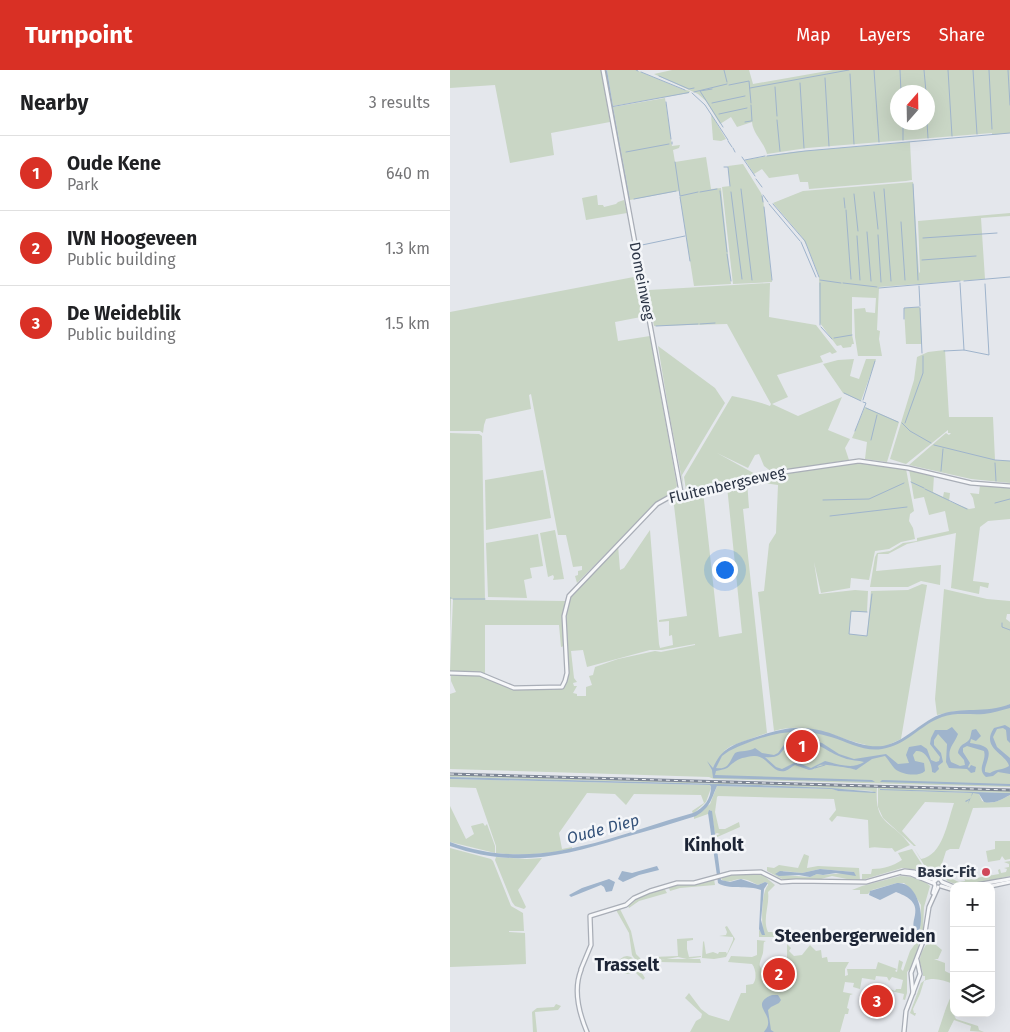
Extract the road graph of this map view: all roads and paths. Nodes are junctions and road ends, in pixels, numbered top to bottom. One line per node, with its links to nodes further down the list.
1 (603, 70): 3 (street, Domeinweg)
2 (1010, 486): 3 (street, Fluitenbergseweg)
3 (681, 492): 4 (street, Fluitenbergseweg)
4 (450, 673)
5 (1010, 880): 6 (street); 8 (street)
6 (995, 882)
7 (937, 884): 9 (street); 10 (street); 12 (street)
8 (995, 885)
9 (950, 887)
10 (918, 957): 11 (street); 11 (street)
11 (913, 993): 13 (street)
12 (587, 1032)
13 (904, 1032)

